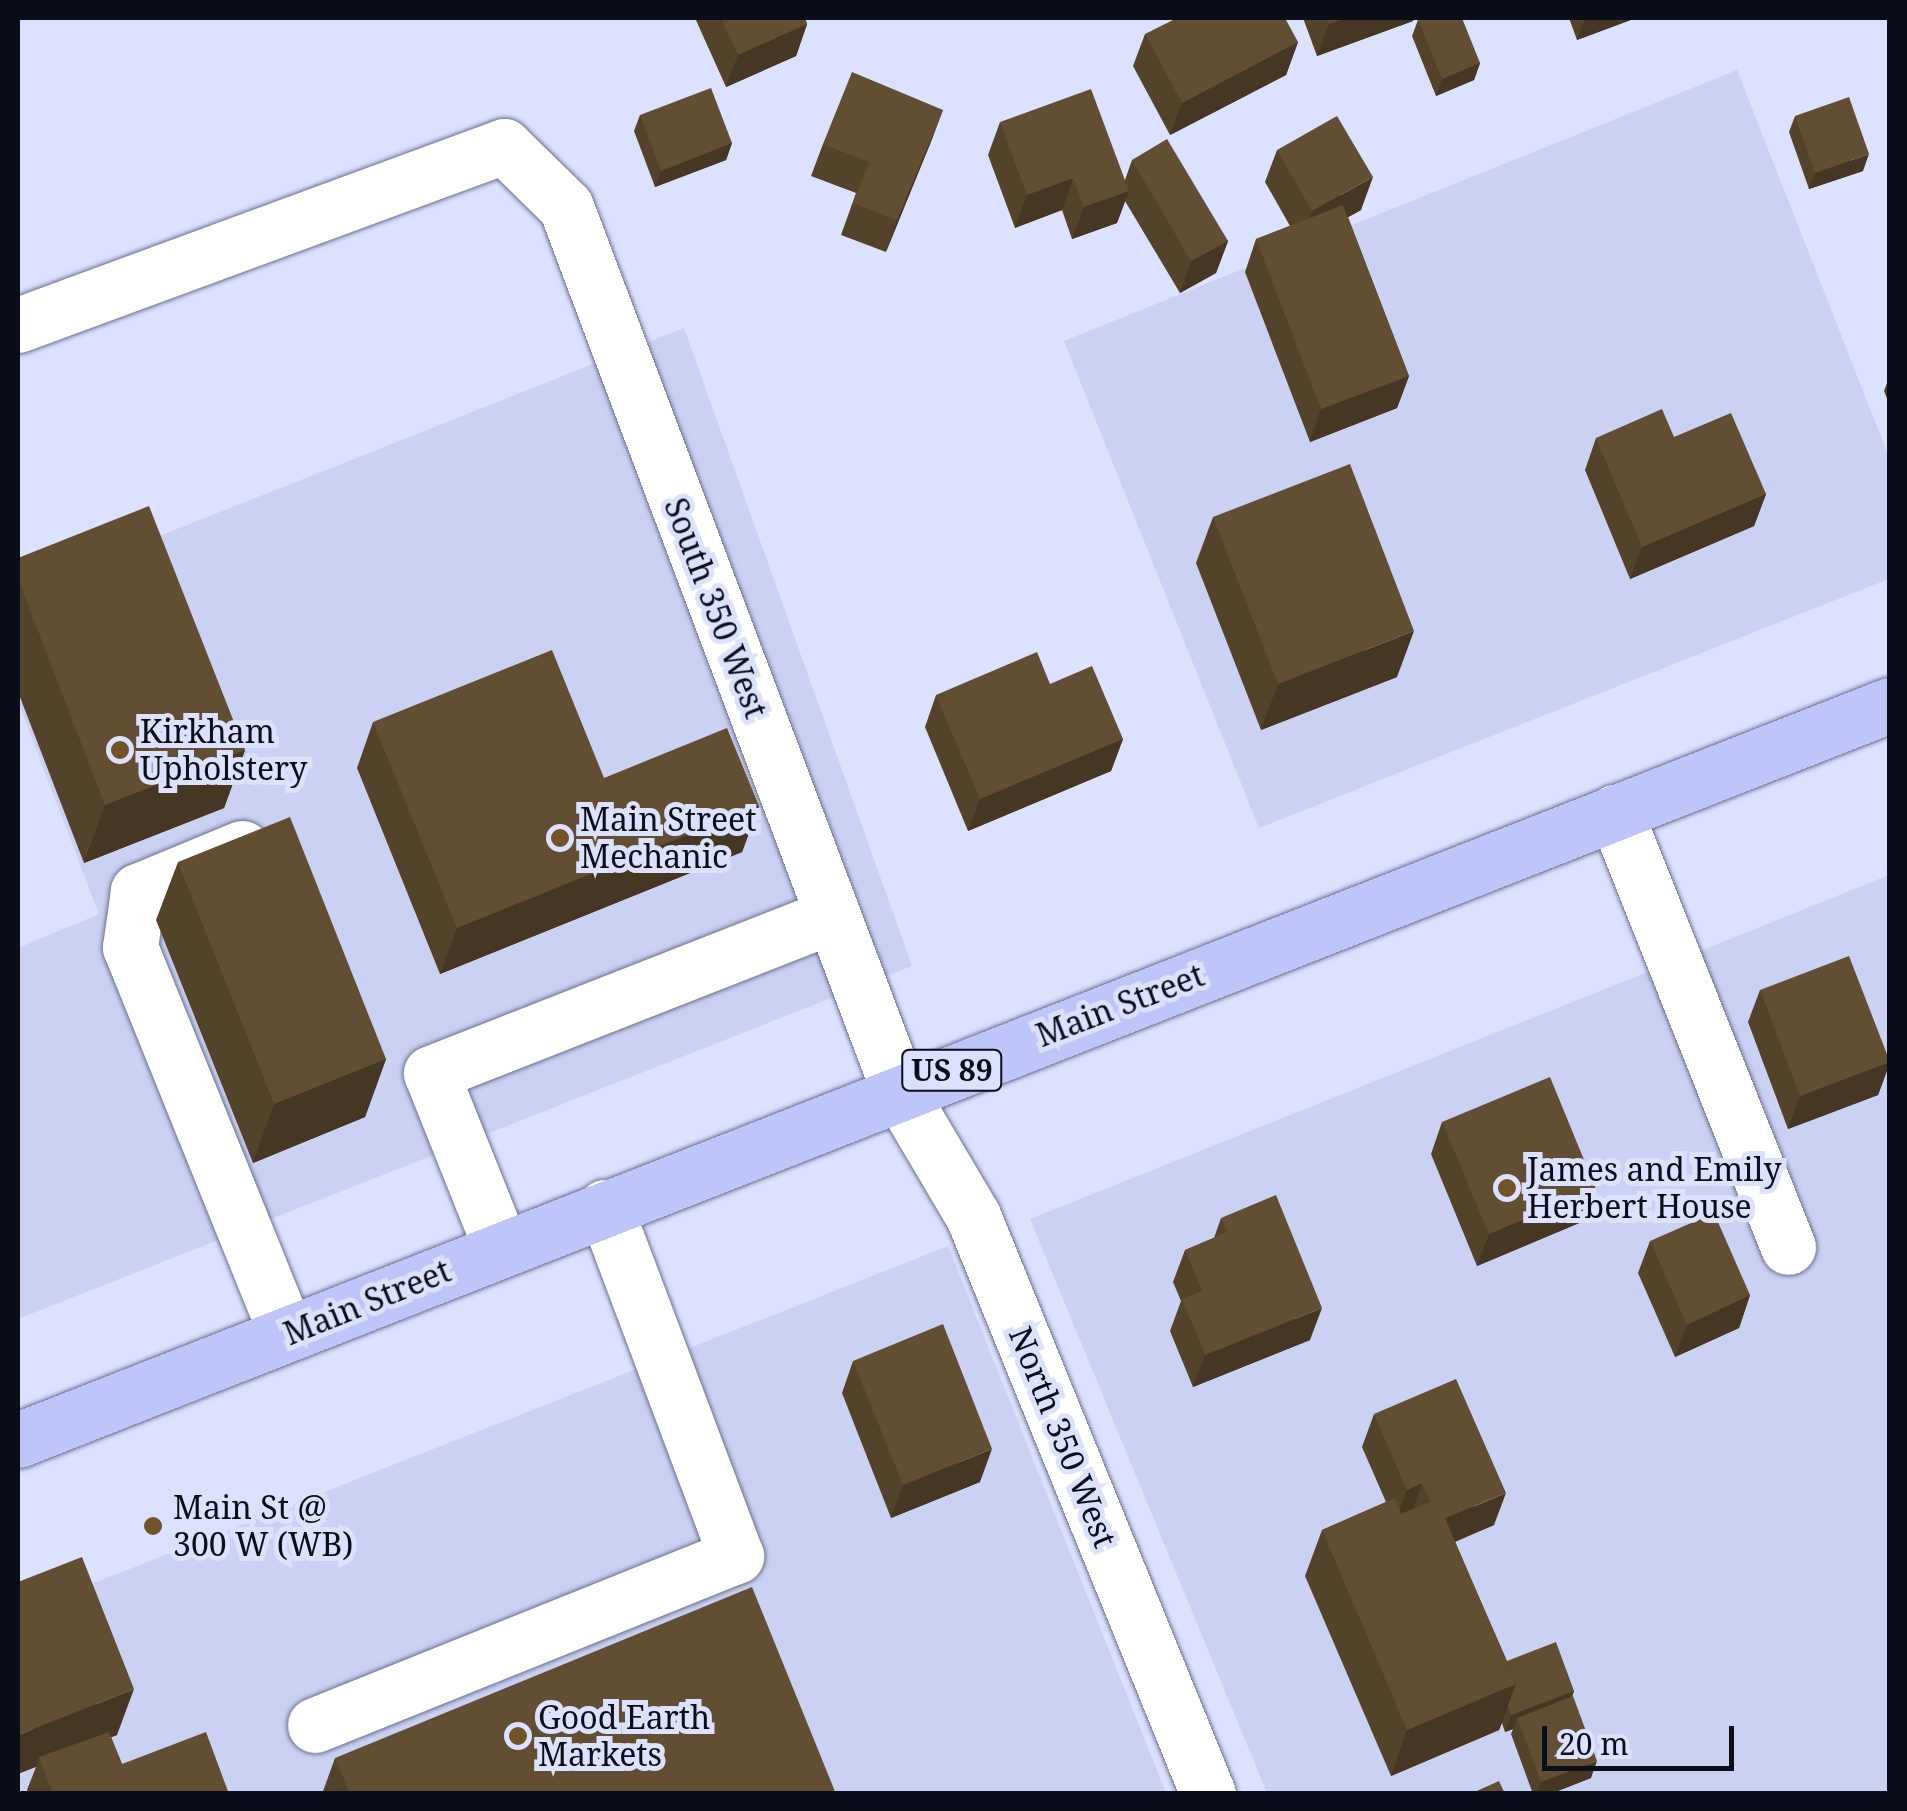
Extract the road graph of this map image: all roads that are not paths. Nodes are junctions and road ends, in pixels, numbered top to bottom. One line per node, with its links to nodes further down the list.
1 (18, 325): 5 (street, South 350 West)
2 (1890, 705): 3 (main road, Main Street / US 89)
3 (1615, 812): 6 (main road, Main Street / US 89); 8 (street)
4 (245, 846): 10 (street)
5 (832, 916): 6 (street, South 350 West); 9 (street)
6 (900, 1090): 7 (main road, Main Street / US 89); 15 (street, North 350 West)
7 (605, 1207): 9 (main road, Main Street / US 89); 12 (street)
8 (1788, 1247)
9 (500, 1248): 10 (main road, Main Street / US 89)
10 (286, 1334): 11 (main road, Main Street / US 89)
11 (18, 1440)
12 (736, 1556): 13 (street); 14 (street)
13 (758, 1611)
14 (315, 1725)
15 (1208, 1794)

